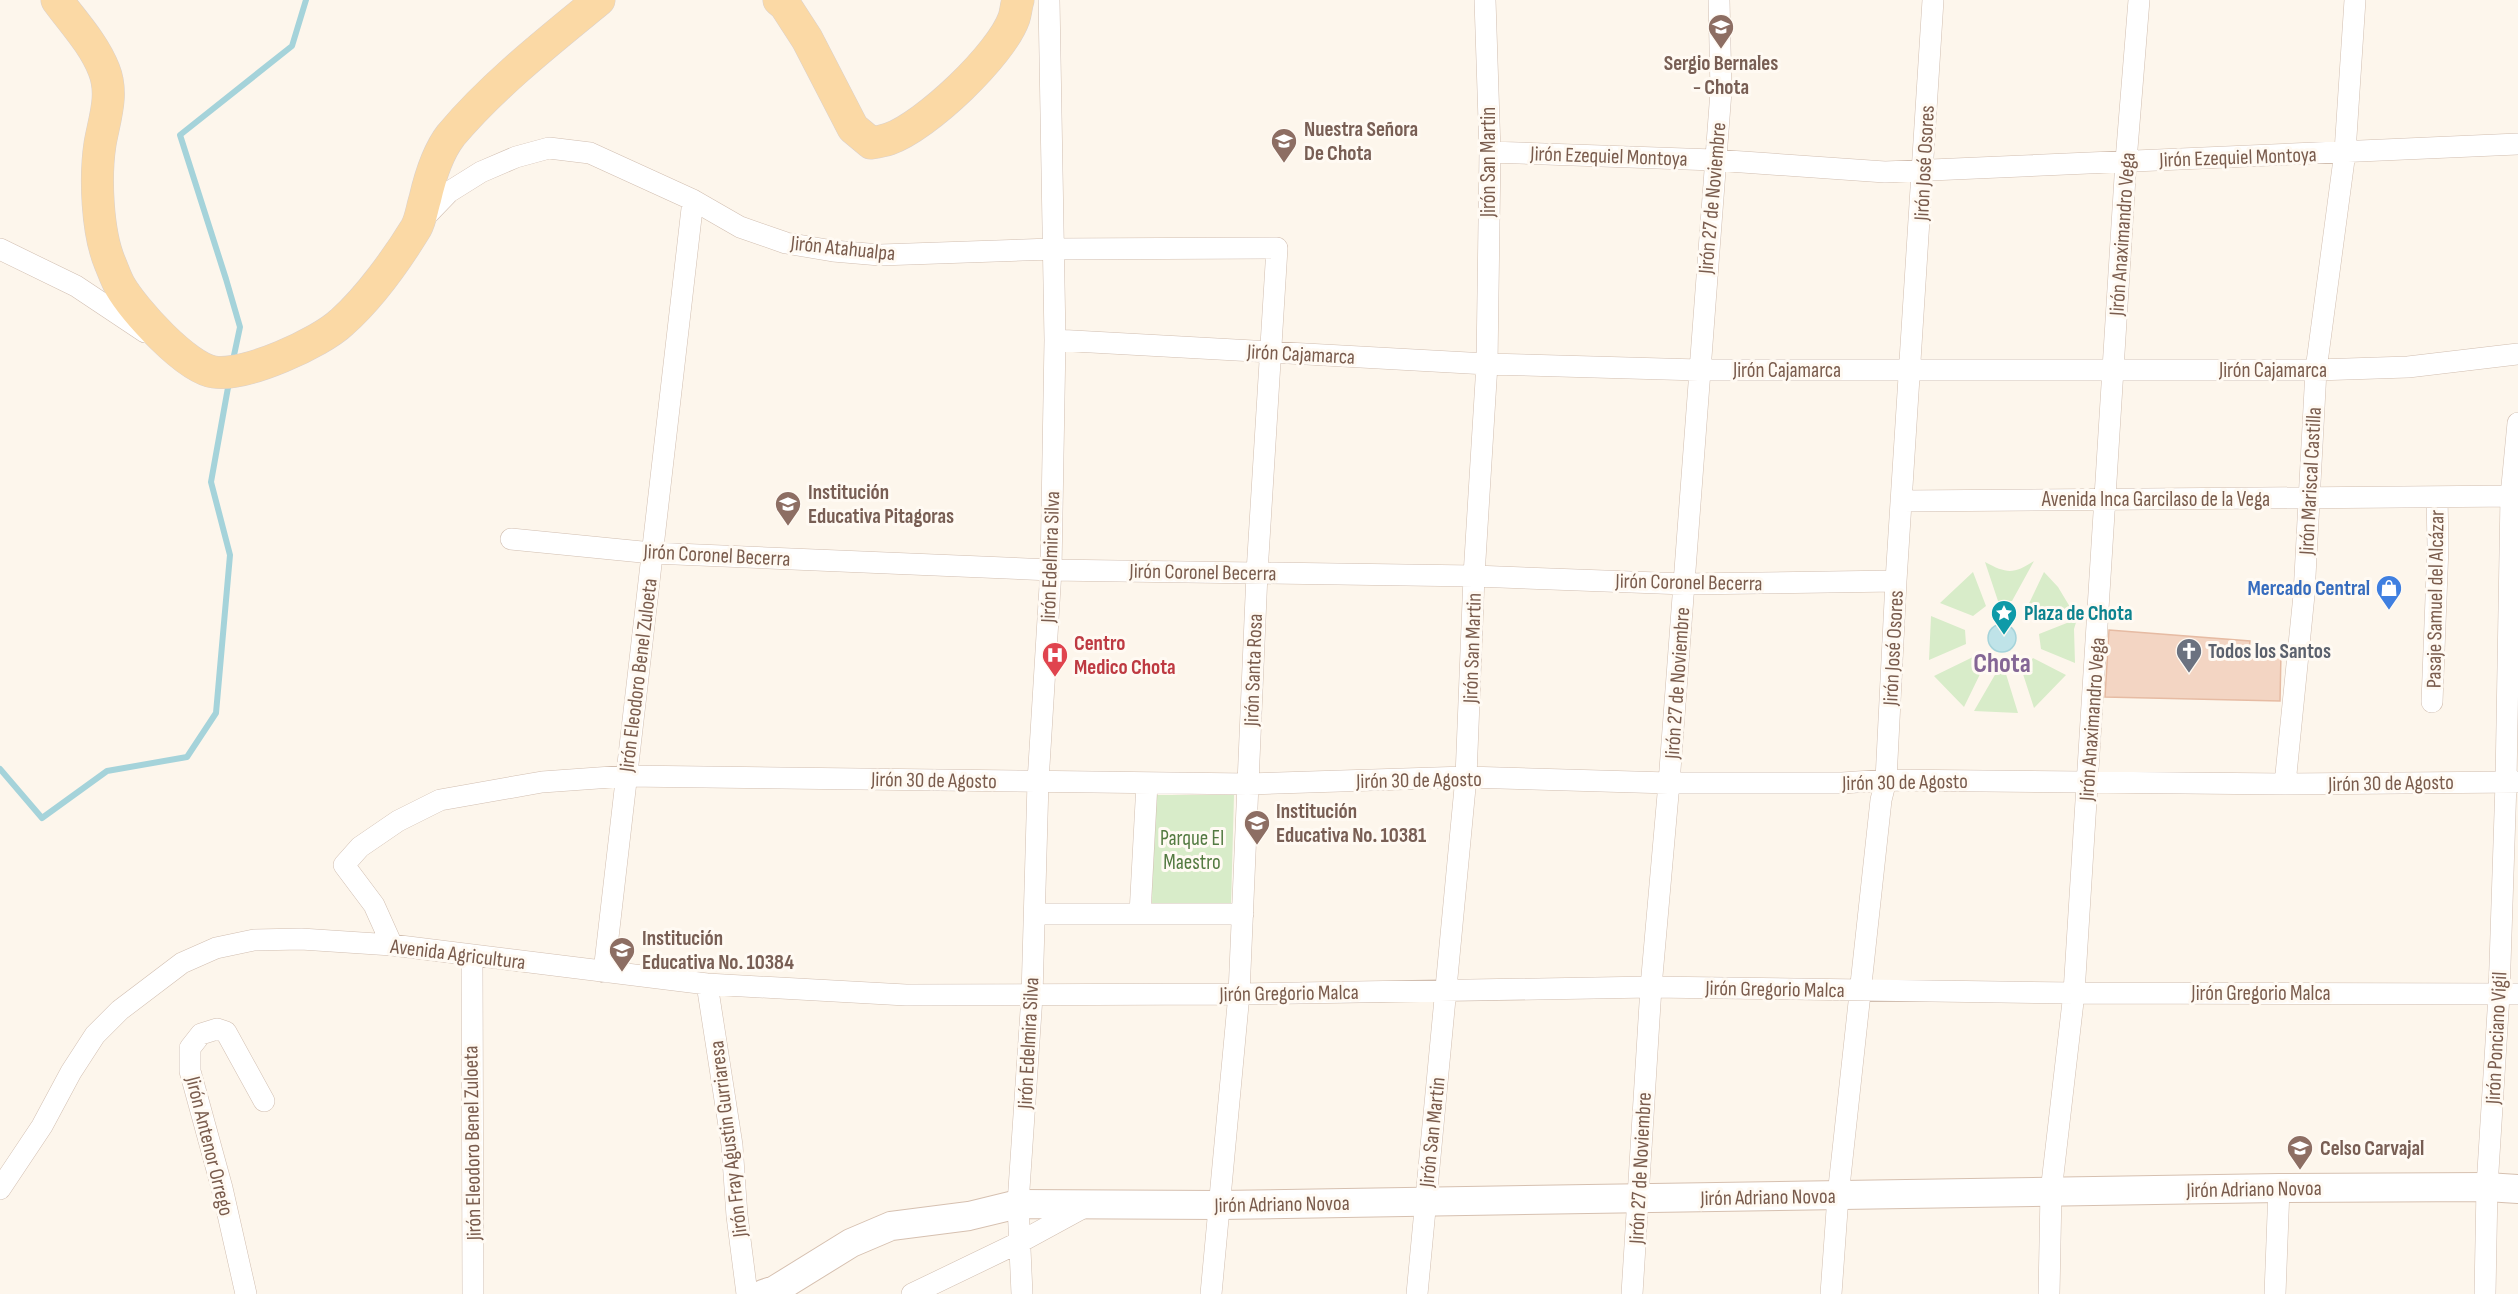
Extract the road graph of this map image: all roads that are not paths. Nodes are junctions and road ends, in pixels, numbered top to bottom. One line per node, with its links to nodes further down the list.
1 (57, 0): 25 (main road)
2 (599, 0): 18 (main road)
3 (779, 0): 4 (main road)
4 (1018, 0)
5 (1049, 0): 21 (street, Jirón Edelmira Silva)
6 (1485, 0): 12 (street, Jirón San Martin)
7 (1719, 0): 14 (street, Jirón 27 de Noviembre)
8 (1929, 0): 16 (street, Jirón José Osores)
9 (2139, 0): 15 (street, Jirón Anaximandro Vega)
10 (2355, 0): 13 (street, Jirón Mariscal Castilla)
11 (2518, 144): 13 (street, Jirón Ezequiel Montoya)
12 (1490, 152): 14 (street, Jirón Ezequiel Montoya); 26 (street, Jirón San Martin)
13 (2345, 152): 15 (street, Jirón Ezequiel Montoya); 28 (street, Jirón Mariscal Castilla)
14 (1714, 160): 16 (street, Jirón Ezequiel Montoya); 27 (street, Jirón 27 de Noviembre)
15 (2126, 161): 16 (street, Jirón Ezequiel Montoya); 30 (street, Jirón Anaximandro Vega)
16 (1924, 171): 29 (street, Jirón José Osores)
17 (693, 200): 18 (street, Jirón Atahualpa); 21 (street, Jirón Atahualpa); 38 (street, Jirón Eleodoro Benel Zuloeta)
18 (418, 224): 25 (main road)
19 (1277, 248): 21 (street, Jirón Atahualpa); 23 (street, Jirón Santa Rosa)
20 (0, 249): 25 (street)
21 (1052, 249): 22 (street, Jirón Edelmira Silva)
22 (1056, 340): 23 (street, Jirón Cajamarca); 39 (street, Jirón Edelmira Silva)
23 (1269, 352): 26 (street, Jirón Cajamarca); 40 (street, Jirón Santa Rosa)
24 (2518, 354): 28 (street, Jirón Cajamarca)
25 (181, 356)
26 (1487, 364): 27 (street, Jirón Cajamarca); 41 (street, Jirón San Martin)
27 (1699, 370): 29 (street, Jirón Cajamarca); 43 (street, Jirón 27 de Noviembre)
28 (2316, 370): 30 (street, Jirón Cajamarca); 34 (street, Jirón Mariscal Castilla)
29 (1911, 371): 30 (street, Jirón Cajamarca); 36 (street, Jirón José Osores)
30 (2113, 371): 35 (street, Jirón Anaximandro Vega)
31 (2518, 423): 32 (street, Jirón Ponciano Vigil)
32 (2515, 496): 33 (street, Avenida Inca Garcilaso de la Vega); 44 (street, Jirón Ponciano Vigil)
33 (2437, 497): 34 (street, Avenida Inca Garcilaso de la Vega); 45 (street, Pasaje Samuel del Alcázar)
34 (2310, 498): 35 (street, Avenida Inca Garcilaso de la Vega); 55 (street, Jirón Mariscal Castilla)
35 (2106, 500): 36 (street, Avenida Inca Garcilaso de la Vega); 50 (street, Jirón Anaximandro Vega)
36 (1902, 501): 42 (street, Jirón José Osores)
37 (511, 539): 38 (street, Jirón Coronel Becerra)
38 (652, 553): 39 (street, Jirón Coronel Becerra); 46 (street, Jirón Eleodoro Benel Zuloeta)
39 (1051, 570): 40 (street, Jirón Coronel Becerra); 49 (street, Jirón Edelmira Silva)
40 (1257, 573): 41 (street, Jirón Coronel Becerra); 54 (street, Jirón Santa Rosa)
41 (1474, 576): 43 (street, Jirón Coronel Becerra); 47 (street, Jirón San Martin)
42 (1896, 581): 43 (street, Jirón Coronel Becerra); 48 (street, Jirón José Osores)
43 (1684, 584): 53 (street, Jirón 27 de Noviembre)
44 (2513, 647): 51 (street, Jirón Ponciano Vigil)
45 (2432, 702)
46 (626, 776): 49 (street, Jirón 30 de Agosto); 59 (street, Jirón 30 de Agosto); 61 (street, Jirón Eleodoro Benel Zuloeta)
47 (1467, 777): 53 (street, Jirón 30 de Agosto); 54 (street, Jirón 30 de Agosto); 64 (street, Jirón San Martin)
48 (1886, 780): 50 (street, Jirón 30 de Agosto); 53 (street, Jirón 30 de Agosto); 65 (street, Jirón José Osores)
49 (1038, 782): 52 (street, Jirón 30 de Agosto); 56 (street, Jirón Edelmira Silva)
50 (2088, 782): 55 (street, Jirón 30 de Agosto); 66 (street, Jirón Anaximandro Vega)
51 (2512, 782): 55 (street, Jirón 30 de Agosto); 68 (street, Jirón Ponciano Vigil)
52 (1147, 783): 54 (street, Jirón 30 de Agosto); 57 (street)
53 (1669, 783): 63 (street, Jirón 27 de Noviembre)
54 (1248, 784): 58 (street, Jirón Santa Rosa)
55 (2286, 784)
56 (1035, 914): 57 (street); 69 (street, Jirón Edelmira Silva)
57 (1140, 914): 58 (street)
58 (1243, 914): 67 (street, Jirón Santa Rosa)
59 (392, 945): 60 (street, Avenida Agricultura); 73 (street, Avenida Agricultura)
60 (472, 957): 61 (street, Avenida Agricultura); 84 (street, Jirón Eleodoro Benel Zuloeta)
61 (603, 972): 62 (street, Avenida Agricultura)
62 (707, 984): 69 (street, Avenida Agricultura); 85 (street, Jirón Fray Agustin Gurriaresa)
63 (1651, 987): 64 (street, Jirón Gregorio Malca); 65 (street, Jirón Gregorio Malca); 77 (street, Jirón 27 de Noviembre)
64 (1446, 991): 67 (street, Jirón Gregorio Malca); 78 (street, Jirón San Martin)
65 (1860, 991): 66 (street, Jirón Gregorio Malca); 76 (street, Jirón José Osores)
66 (2074, 993): 68 (street, Jirón Gregorio Malca); 75 (street, Jirón Anaximandro Vega)
67 (1239, 994): 69 (street, Jirón Gregorio Malca); 81 (street, Jirón Santa Rosa)
68 (2509, 994): 71 (street, Jirón Ponciano Vigil)
69 (1032, 996): 79 (street, Jirón Edelmira Silva)
70 (264, 1101): 83 (street, Jirón Antenor Orrego)
71 (2487, 1187): 72 (street, Jirón Adriano Novoa); 74 (street, Jirón Adriano Novoa); 95 (street, Jirón Ponciano Vigil)
72 (2279, 1188): 75 (street, Jirón Adriano Novoa); 94 (street)
73 (0, 1189)
74 (2518, 1189)
75 (2051, 1192): 76 (street, Jirón Adriano Novoa); 93 (street, Jirón Anaximandro Vega)
76 (1838, 1196): 77 (street, Jirón Adriano Novoa); 92 (street, Jirón José Osores)
77 (1638, 1199): 78 (street, Jirón Adriano Novoa); 91 (street, Jirón 27 de Noviembre)
78 (1425, 1202): 81 (street, Jirón Adriano Novoa); 90 (street, Jirón San Martin)
79 (1018, 1204): 80 (street, Jirón Adriano Novoa); 82 (street, Jirón Edelmira Silva); 86 (street, Jirón Adriano Novoa)
80 (1088, 1205): 81 (street, Jirón Adriano Novoa); 82 (street)
81 (1219, 1205): 89 (street, Jirón Santa Rosa)
82 (1020, 1242): 87 (street); 88 (street, Jirón Edelmira Silva)
83 (246, 1294)
84 (473, 1294)
85 (747, 1294)
86 (763, 1294)
87 (912, 1294)
88 (1022, 1294)
89 (1211, 1294)
90 (1417, 1294)
91 (1632, 1294)
92 (1831, 1294)
93 (2049, 1294)
94 (2275, 1294)
95 (2485, 1294)

